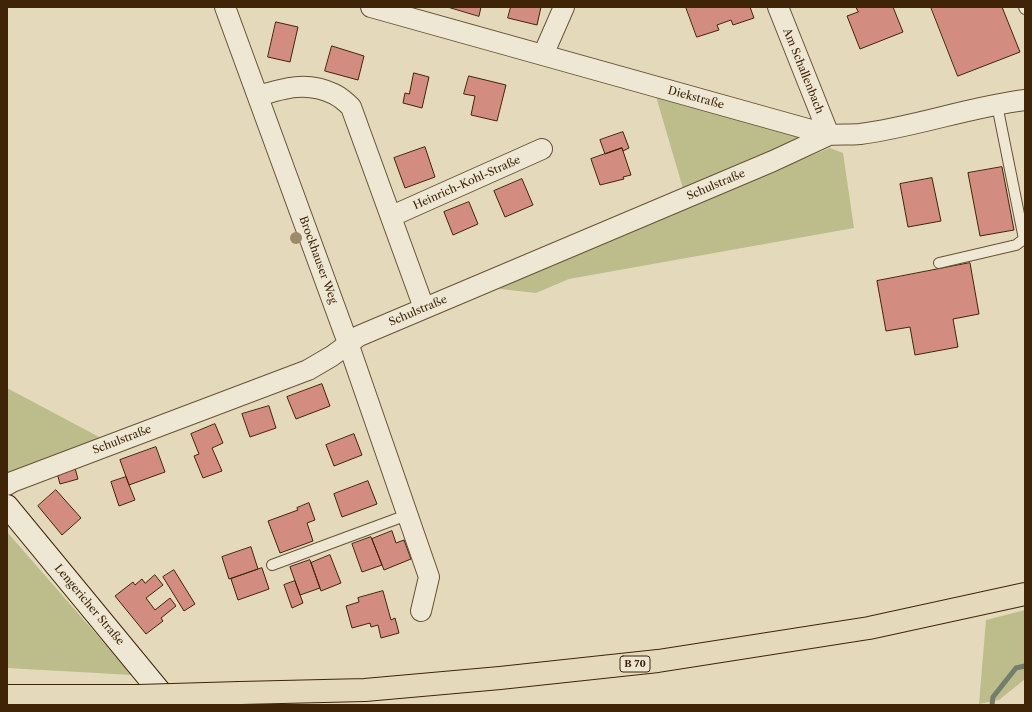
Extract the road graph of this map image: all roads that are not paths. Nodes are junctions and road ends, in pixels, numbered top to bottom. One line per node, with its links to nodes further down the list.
1 (226, 7): 6 (street, Brockhauser Weg)
2 (371, 7): 5 (street, Diekstraße)
3 (564, 7): 5 (street)
4 (778, 7): 9 (street, Am Schallenbach)
5 (543, 55): 9 (street, Diekstraße)
6 (258, 96): 11 (street); 14 (street, Brockhauser Weg)
7 (1025, 100): 8 (street, Diekstraße)
8 (997, 105): 9 (street, Diekstraße); 12 (lane)
9 (829, 135): 13 (street, Schulstraße)
10 (542, 149): 11 (street, Heinrich-Kohl-Straße)
11 (392, 216): 13 (street)
12 (939, 263)
13 (424, 308): 14 (street, Schulstraße)
14 (348, 343): 15 (street, Schulstraße); 17 (street, Brockhauser Weg)
15 (7, 485)
16 (7, 506): 22 (main road, Lengericher Straße)
17 (407, 515): 18 (lane); 20 (street, Brockhauser Weg)
18 (272, 565)
19 (1025, 594): 21 (main road, B 70, bridge)
20 (421, 611)
21 (7, 696)
22 (171, 705)

